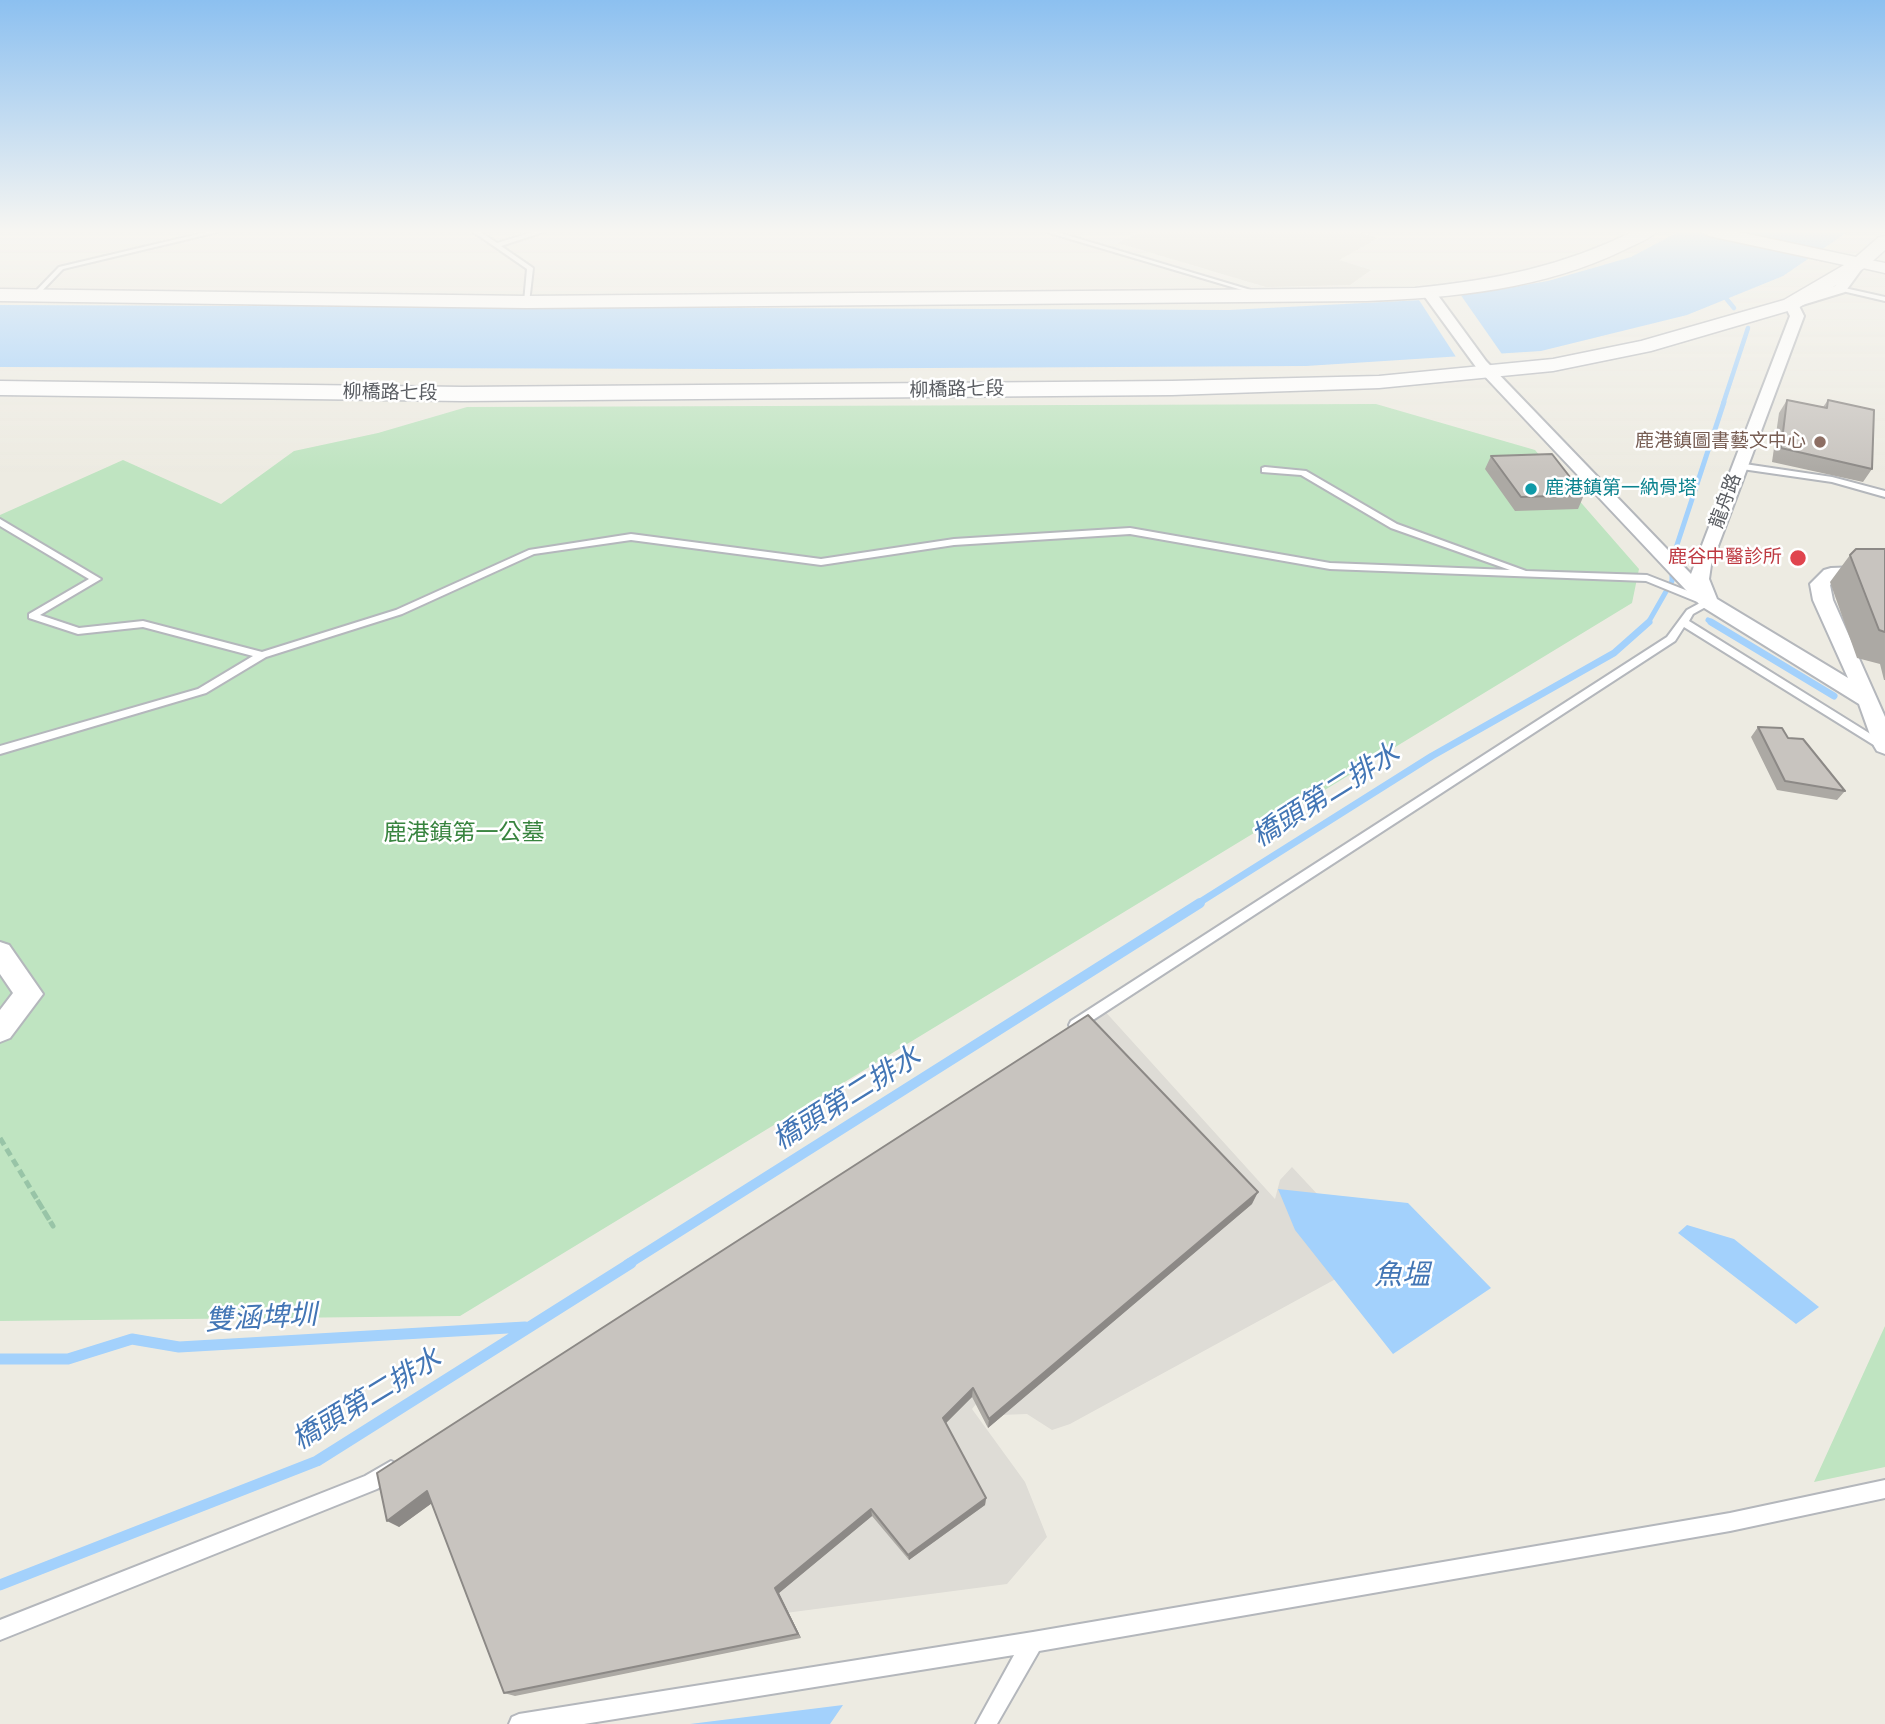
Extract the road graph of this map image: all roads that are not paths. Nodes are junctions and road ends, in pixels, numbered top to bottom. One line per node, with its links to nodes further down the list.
1 (1443, 311): 4 (street)
2 (1766, 311): 4 (main road, 柳橋路七段)
3 (1795, 311): 6 (street, 龍舟路)
4 (1485, 368): 5 (main road, 柳橋路七段); 12 (street)
5 (0, 388)
6 (1738, 466): 8 (lane); 12 (street, 龍舟路)
7 (1265, 470): 11 (lane)
8 (1885, 494)
9 (0, 522): 14 (lane)
10 (1885, 572): 15 (street)
11 (1536, 575): 12 (lane); 14 (lane)
12 (1701, 599): 13 (lane); 15 (street)
13 (1683, 622): 16 (lane); 20 (lane)
14 (262, 654): 17 (lane)
15 (1877, 705): 16 (street)
16 (1885, 747)
17 (0, 750)
18 (0, 953): 19 (street)
19 (0, 1030)
20 (1067, 1031)
21 (404, 1461): 23 (lane)
22 (1885, 1489): 24 (lane)
23 (0, 1630)
24 (1033, 1642): 25 (lane); 26 (lane)
25 (519, 1724)
26 (986, 1724)

